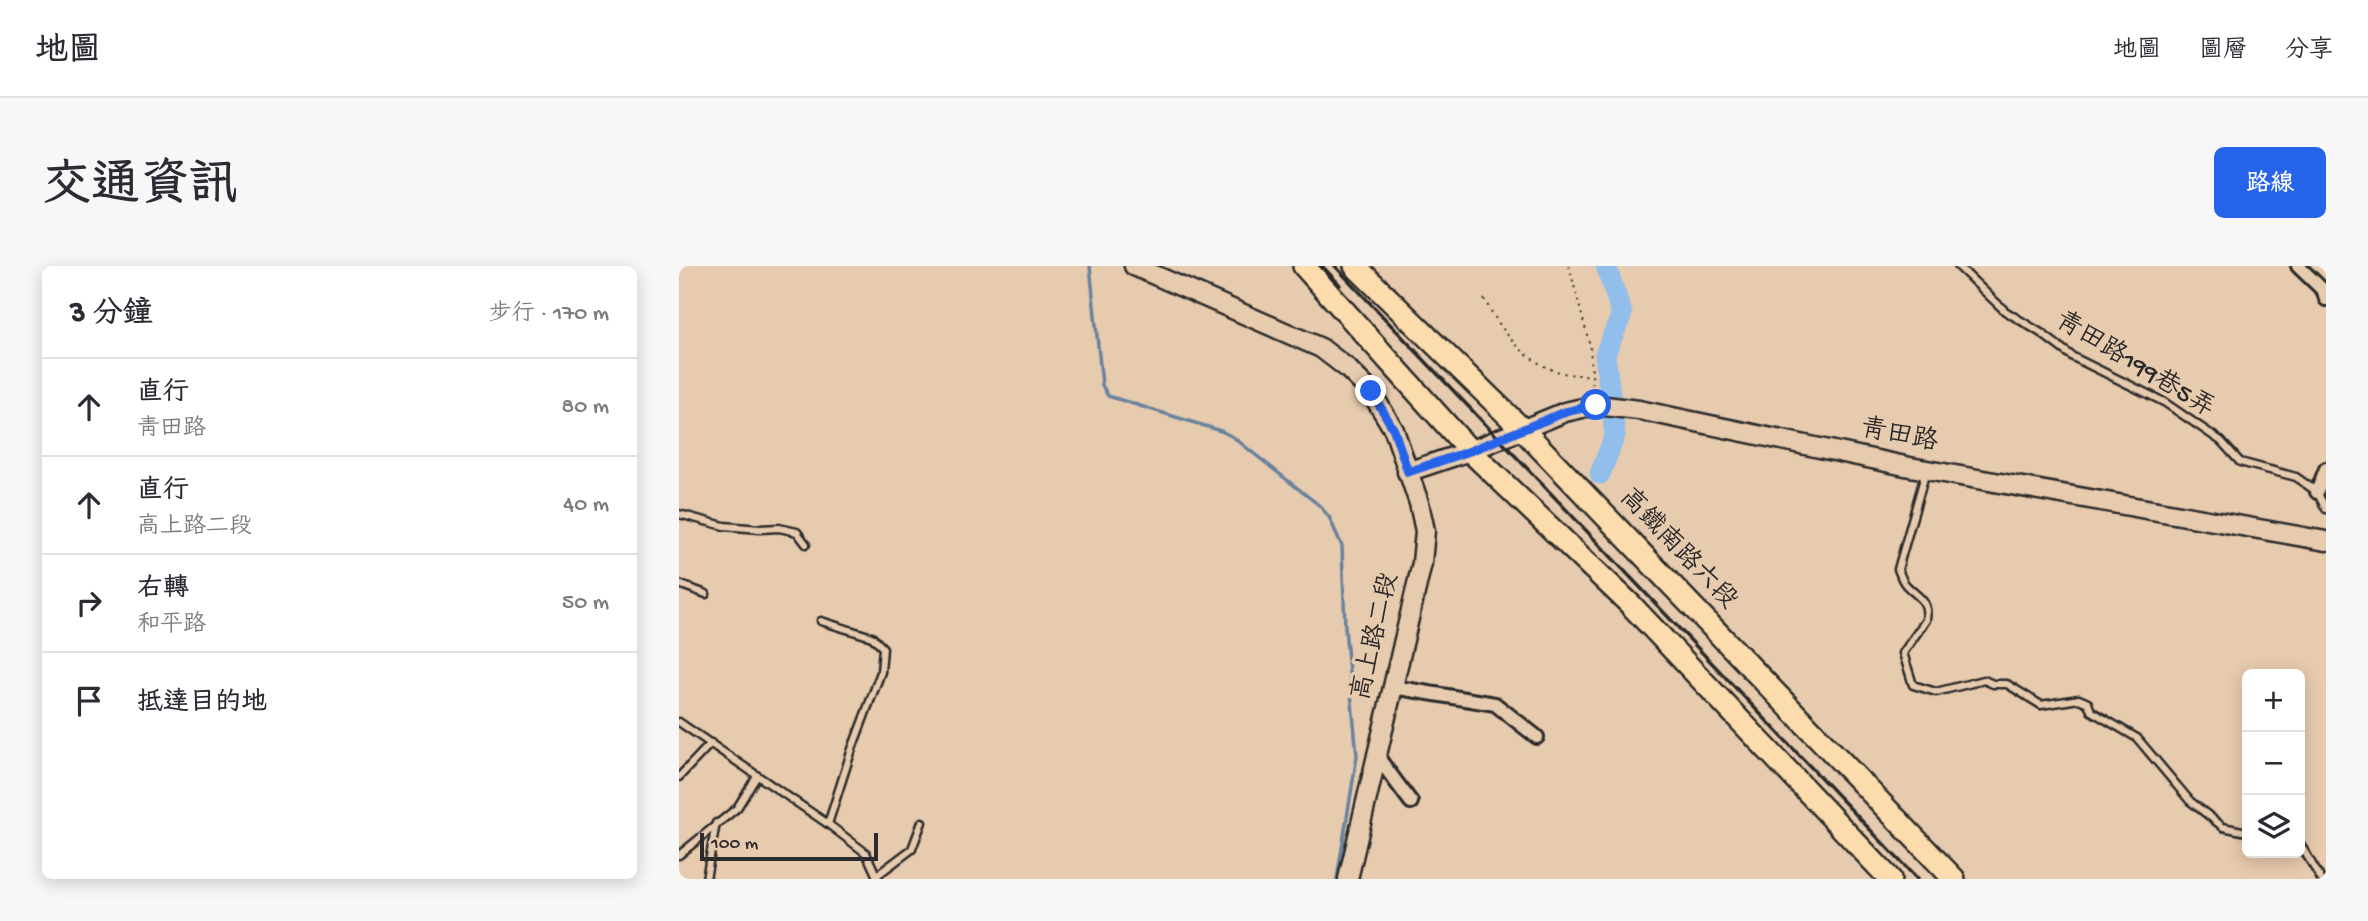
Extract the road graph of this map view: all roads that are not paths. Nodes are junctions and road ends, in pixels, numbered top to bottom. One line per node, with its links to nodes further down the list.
1 (1134, 266): 11 (street, 高上路二段)
2 (1304, 266): 8 (main road)
3 (1355, 266): 7 (main road, 高鐵南路六段)
4 (1958, 266): 12 (lane, 青田路199巷5弄)
5 (2298, 266): 6 (street)
6 (2326, 299)
7 (1524, 431): 8 (street, 青田路); 10 (street, 青田路); 38 (main road, 高鐵南路六段)
8 (1470, 451): 11 (street); 37 (main road)
9 (2326, 469): 12 (street)
10 (1927, 470): 15 (street, 青田路); 31 (lane)
11 (1408, 472): 20 (street, 高上路二段)
12 (2317, 492): 13 (lane)
13 (2326, 509)
14 (679, 514): 16 (lane)
15 (2326, 541)
16 (806, 544)
17 (679, 584): 18 (lane)
18 (706, 594)
19 (821, 621): 30 (lane)
20 (1393, 687): 22 (street); 24 (street, 高上路二段)
21 (679, 722): 23 (lane)
22 (1537, 737)
23 (711, 743): 25 (lane); 26 (lane)
24 (1376, 755): 27 (street); 36 (street, 高上路二段)
25 (757, 776): 29 (lane); 30 (lane)
26 (679, 777)
27 (1411, 802)
28 (922, 822): 34 (lane)
29 (716, 823): 33 (lane); 35 (lane)
30 (828, 824): 34 (lane)
31 (2242, 831)
32 (2305, 852): 39 (lane)
33 (679, 855)
34 (877, 877)
35 (706, 879)
36 (1348, 879)
37 (1890, 879)
38 (1954, 879)
39 (2321, 879)

